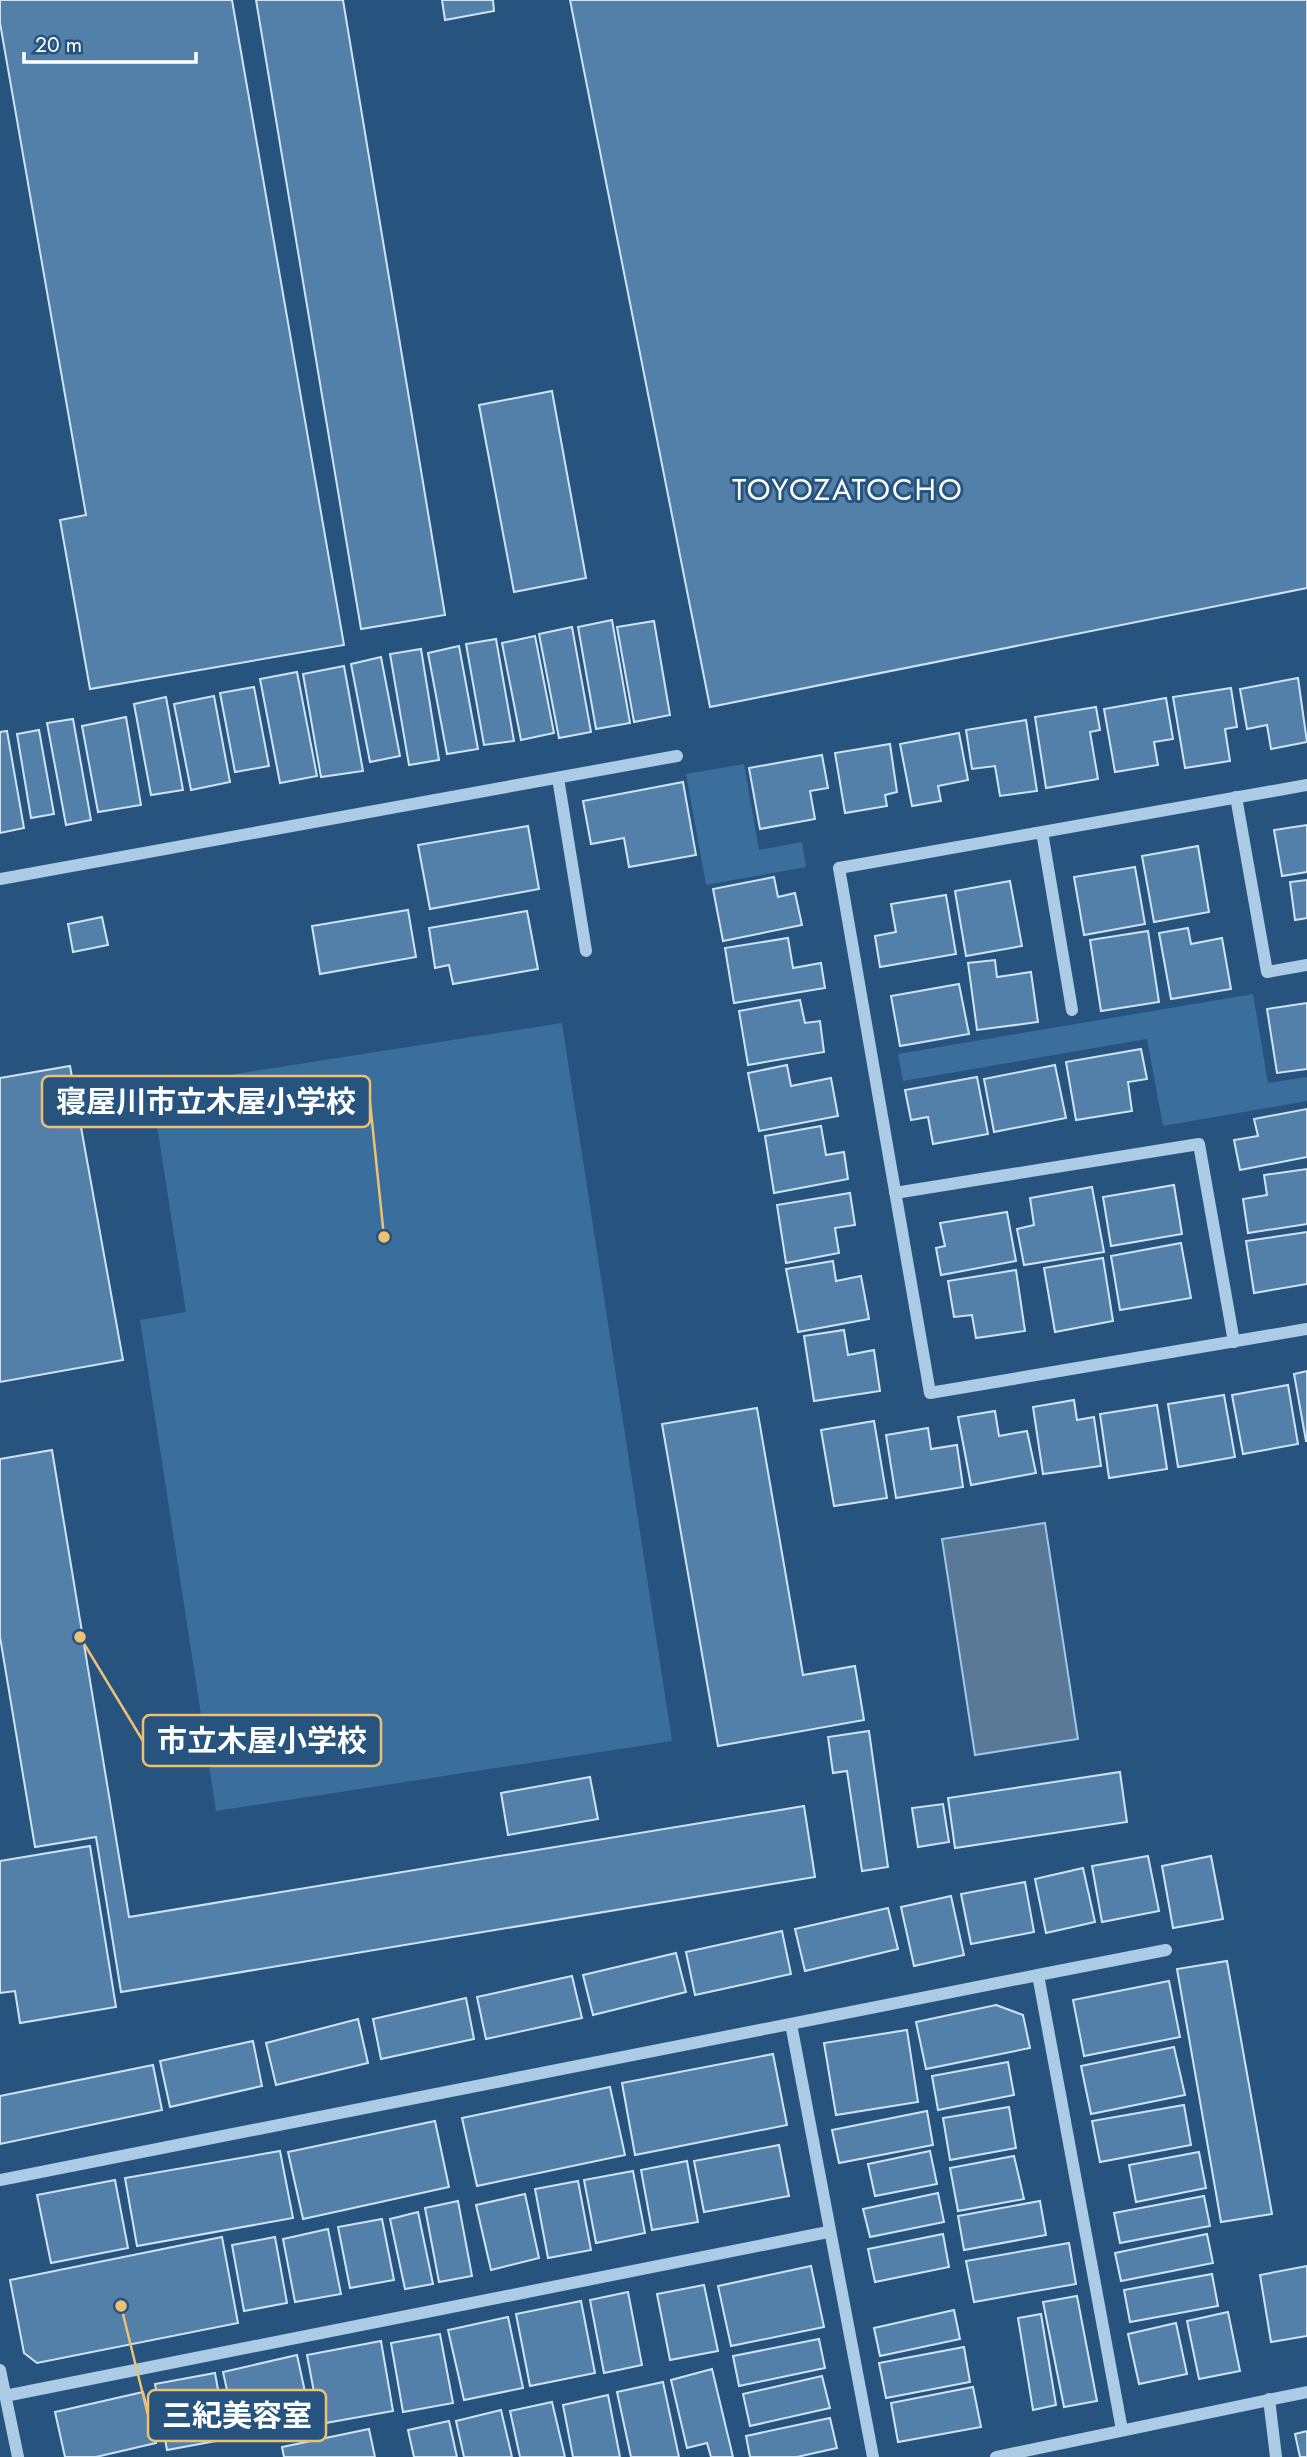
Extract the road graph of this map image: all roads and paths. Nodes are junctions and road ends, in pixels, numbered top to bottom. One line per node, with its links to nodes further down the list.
1 (677, 756): 2 (street)
2 (558, 778): 6 (street); 7 (street)
3 (1307, 785): 4 (street)
4 (1236, 797): 5 (street); 8 (street)
5 (1042, 832): 9 (street); 10 (street)
6 (0, 879)
7 (586, 951)
8 (1307, 965)
9 (1072, 1010)
10 (895, 1193): 12 (street); 12 (street)
11 (1307, 1329): 12 (street)
12 (1234, 1342)
13 (1166, 1950): 14 (street)
14 (1038, 1975): 15 (street); 22 (street)
15 (791, 2024): 16 (street); 17 (street)
16 (0, 2180)
17 (828, 2232): 20 (street); 24 (street)
18 (0, 2370): 20 (street)
19 (1307, 2392): 21 (street)
20 (5, 2396): 23 (street)
21 (1269, 2399): 22 (street); 26 (street)
22 (1122, 2430): 25 (street)
23 (18, 2457)
24 (873, 2457)
25 (996, 2457)
26 (1276, 2457)

